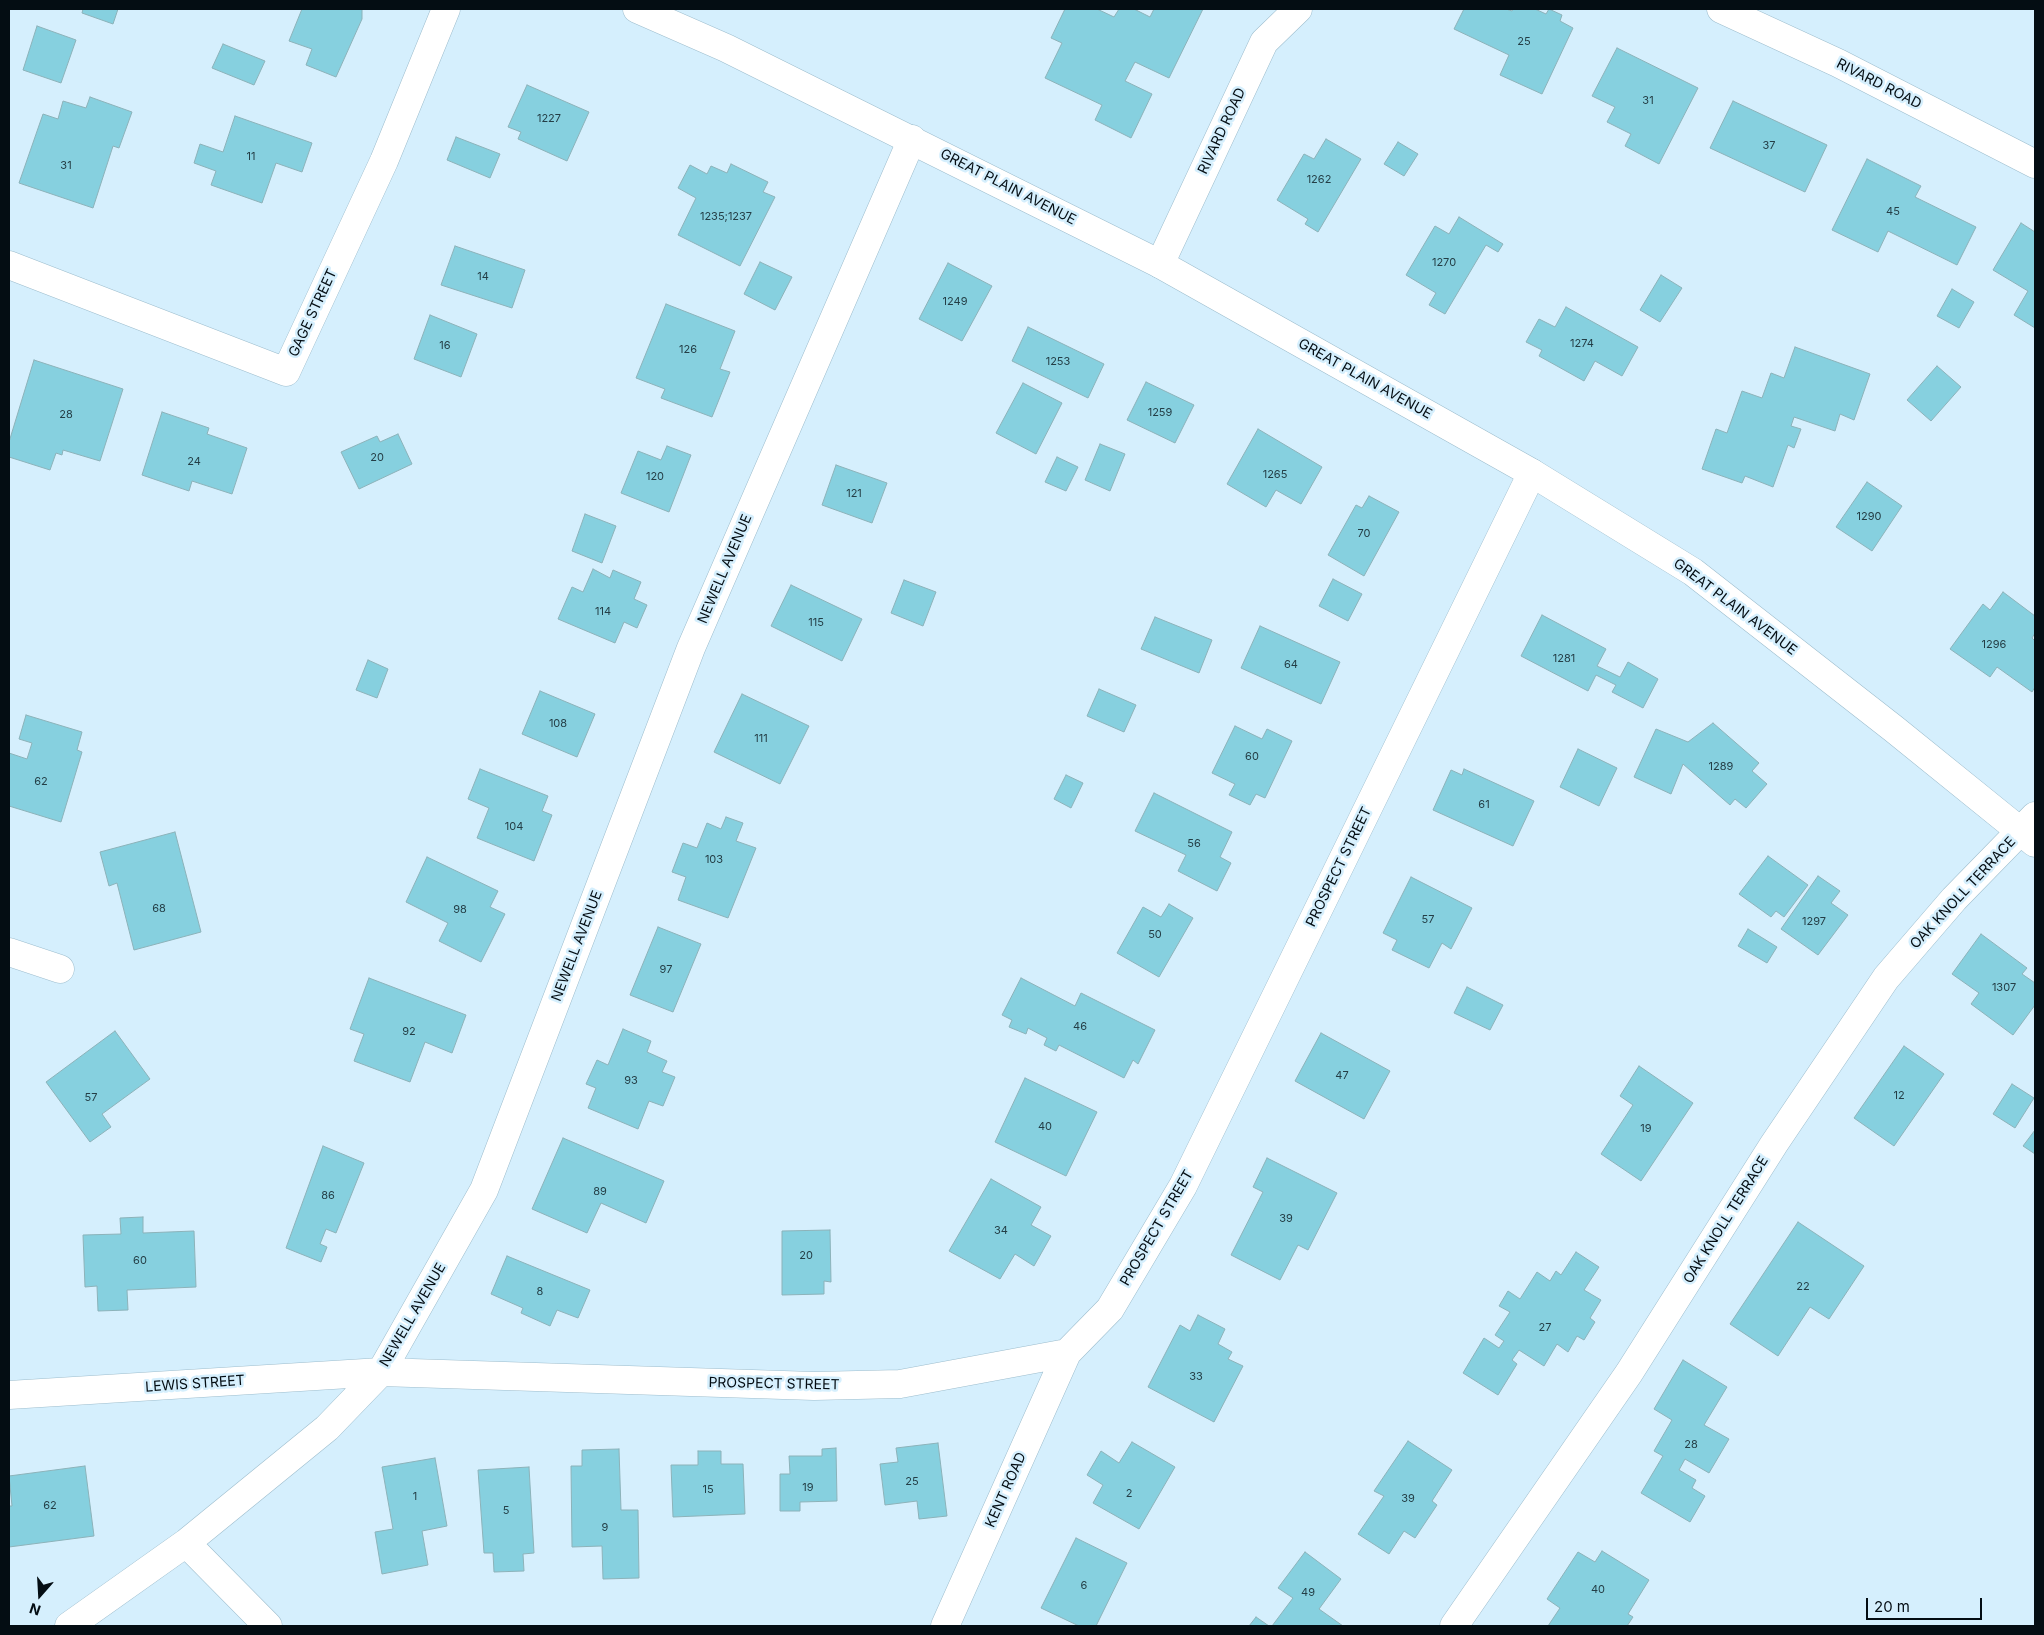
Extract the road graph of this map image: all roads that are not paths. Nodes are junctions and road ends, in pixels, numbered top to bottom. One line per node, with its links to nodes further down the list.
1 (446, 9): 8 (street, GAGE STREET)
2 (637, 9): 5 (street, GREAT PLAIN AVENUE)
3 (1298, 9): 7 (street, RIVARD ROAD)
4 (1721, 9): 6 (street, RIVARD ROAD)
5 (912, 139): 7 (street, GREAT PLAIN AVENUE); 14 (street, NEWELL AVENUE)
6 (2035, 164)
7 (1160, 264): 9 (street, GREAT PLAIN AVENUE)
8 (9, 265)
9 (1532, 474): 10 (street, GREAT PLAIN AVENUE); 13 (street, PROSPECT STREET)
10 (2030, 830): 20 (street, OAK KNOLL TERRACE)
11 (9, 952): 12 (street)
12 (60, 969)
13 (1067, 1353): 14 (street, PROSPECT STREET); 19 (street, KENT ROAD)
14 (381, 1372): 15 (street, LEWIS STREET); 16 (street, NEWELL AVENUE)
15 (9, 1395)
16 (186, 1543): 17 (street, NEWELL AVENUE); 18 (street)
17 (70, 1626)
18 (268, 1626)
19 (945, 1626)
20 (1454, 1626)

